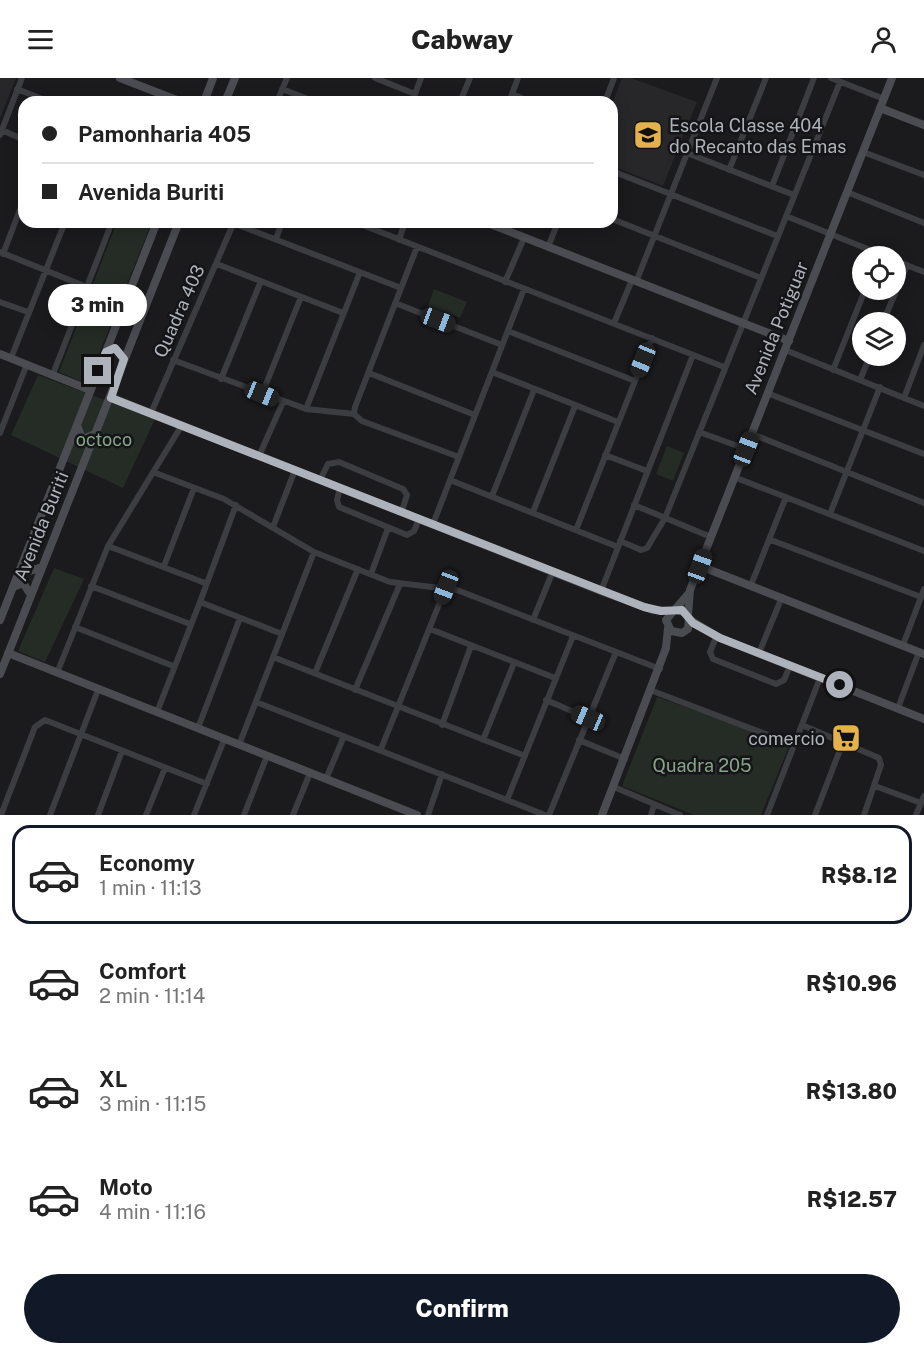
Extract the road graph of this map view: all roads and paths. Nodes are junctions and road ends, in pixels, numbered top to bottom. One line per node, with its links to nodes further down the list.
1 (22, 78): 18 (street)
2 (120, 78): 22 (street)
3 (213, 78): 23 (street)
4 (235, 78): 24 (street)
5 (286, 78): 17 (street)
6 (375, 78): 19 (street)
7 (421, 78): 19 (street)
8 (470, 78): 27 (street)
9 (518, 78): 20 (street)
10 (614, 78): 29 (street)
11 (717, 78): 36 (street)
12 (766, 78): 37 (street)
13 (814, 78): 40 (street)
14 (831, 78): 16 (street)
15 (892, 78): 30 (street, Avenida Potiguar)
16 (840, 82): 30 (street); 43 (street)
17 (282, 88): 25 (street); 26 (street)
18 (17, 89): 21 (street); 33 (street)
19 (415, 94)
20 (512, 94): 28 (street)
21 (35, 96)
22 (156, 96)
23 (206, 96)
24 (228, 96)
25 (279, 96)
26 (301, 96)
27 (462, 96)
28 (517, 96)
29 (607, 96)
30 (884, 99): 31 (street, Avenida Potiguar)
31 (880, 108): 32 (street); 35 (street, Avenida Potiguar)
32 (924, 125)
33 (1, 133): 34 (street)
34 (18, 138)
35 (863, 152): 39 (street); 41 (street, Avenida Potiguar)
36 (687, 153): 37 (street); 42 (street)
37 (729, 170): 40 (street)
38 (618, 173): 42 (street)
39 (924, 175)
40 (772, 186): 43 (street)
41 (848, 192): 47 (street); 59 (street, Avenida Potiguar)
42 (671, 195): 60 (street); 61 (street)
43 (794, 195): 45 (street)
44 (18, 214): 68 (street)
45 (786, 216): 59 (street); 60 (street)
46 (618, 222): 61 (street)
47 (924, 223)
48 (62, 228): 71 (street)
49 (110, 228): 78 (street)
50 (155, 228): 96 (street, Avenida Buriti)
51 (176, 228): 100 (street, Avenida Buriti)
52 (232, 228): 69 (street, Quadra 403)
53 (247, 228): 63 (street)
54 (280, 228): 63 (street)
55 (370, 228): 64 (street)
56 (403, 228): 64 (street)
57 (511, 228): 62 (street)
58 (556, 228): 65 (street)
59 (830, 234): 66 (street); 92 (street, Avenida Potiguar)
60 (777, 236): 74 (street)
61 (654, 237): 74 (street); 76 (street)
62 (524, 238): 65 (street); 77 (street)
63 (276, 239): 72 (street)
64 (399, 240): 67 (street)
65 (548, 246): 76 (street)
66 (858, 246)
67 (417, 247): 77 (street); 79 (street)
68 (2, 253): 71 (street)
69 (217, 264): 75 (street); 101 (street, Quadra 403)
70 (907, 265): 73 (street); 86 (street)
71 (45, 271): 78 (street); 85 (street)
72 (360, 272): 79 (street); 87 (street)
73 (924, 272)
74 (761, 278): 89 (street)
75 (261, 281): 81 (street); 109 (street)
76 (634, 281): 88 (street); 89 (street)
77 (505, 282): 80 (street)
78 (87, 287): 108 (street)
79 (401, 288): 84 (street)
80 (524, 289): 88 (street); 90 (street)
81 (301, 297): 87 (street); 116 (street)
82 (861, 300): 105 (street)
83 (0, 302): 85 (street)
84 (395, 303): 93 (street); 107 (street)
85 (28, 312): 99 (street)
86 (887, 312)
87 (344, 313): 122 (street)
88 (614, 323): 91 (street)
89 (742, 323): 92 (street); 104 (street)
90 (508, 331): 93 (street); 111 (street)
91 (652, 338): 98 (street); 111 (street)
92 (789, 341): 95 (street, Avenida Potiguar)
93 (502, 345): 106 (street)
94 (924, 345): 118 (street)
95 (785, 350): 105 (street); 115 (street, Avenida Potiguar)
96 (106, 352): 100 (street); 113 (street, Avenida Buriti)
97 (0, 354): 99 (street)
98 (693, 355): 104 (street); 140 (street)
99 (11, 358): 102 (street)
100 (124, 359): 117 (street, Avenida Buriti)
101 (173, 360): 109 (street); 123 (street, Quadra 403)
102 (27, 364): 108 (street); 131 (street)
103 (866, 366): 110 (street)
104 (724, 367): 130 (street)
105 (833, 370): 110 (street)
106 (492, 372): 114 (street); 125 (street)
107 (369, 373): 124 (street); 125 (street)
108 (53, 374): 113 (street)
109 (221, 379): 116 (street)
110 (860, 380): 112 (street)
111 (635, 381): 126 (street)
112 (880, 387): 118 (street); 129 (street)
113 (90, 390): 127 (street, Avenida Buriti)
114 (534, 390): 120 (street); 148 (street)
115 (767, 393): 129 (street); 133 (street, Avenida Potiguar)
116 (262, 394): 119 (street)
117 (111, 398): 123 (street); 132 (street, Avenida Buriti)
118 (904, 398): 121 (street)
119 (282, 402): 122 (street); 137 (street)
120 (575, 406): 126 (street); 154 (street)
121 (924, 406)
122 (306, 409): 124 (street)
123 (151, 413): 128 (street)
124 (354, 414): 138 (street)
125 (475, 415): 138 (street)
126 (618, 422): 136 (street)
127 (77, 424): 132 (street); 168 (street, Avenida Buriti)
128 (182, 425): 137 (street); 141 (street)
129 (863, 430): 135 (street); 142 (street)
130 (699, 432): 134 (street); 156 (street)
131 (0, 433)
132 (95, 434): 171 (street, Avenida Buriti)
133 (752, 434): 134 (street, Avenida Potiguar); 142 (street)
134 (746, 449): 143 (street, Avenida Potiguar)
135 (924, 454)
136 (605, 455): 140 (street); 161 (street)
137 (260, 456): 139 (street)
138 (459, 457): 145 (street)
139 (295, 470): 144 (street); 159 (street)
140 (648, 471): 152 (street)
141 (153, 472): 146 (street); 165 (street)
142 (847, 472): 150 (street); 155 (street)
143 (734, 477): 149 (street); 162 (street, Avenida Potiguar)
144 (320, 480): 147 (street); 153 (street)
145 (450, 480): 148 (street); 158 (street)
146 (194, 488): 151 (street); 169 (street)
147 (339, 488): 153 (street); 160 (street)
148 (492, 496): 154 (street)
149 (786, 497): 155 (street); 163 (street)
150 (924, 503)
151 (236, 505): 159 (street); 175 (street)
152 (634, 505): 156 (street); 164 (street)
153 (402, 511): 157 (street)
154 (533, 512): 161 (street)
155 (830, 514): 166 (street)
156 (665, 518): 162 (street); 164 (street)
157 (419, 519): 158 (street); 160 (street)
158 (433, 524): 173 (street)
159 (273, 526): 167 (street)
160 (388, 528): 174 (street)
161 (576, 530): 164 (street)
162 (711, 537): 170 (street, Avenida Potiguar)
163 (771, 540): 177 (street); 186 (street)
164 (619, 544): 183 (street)
165 (108, 546): 169 (street); 178 (street)
166 (924, 551)
167 (314, 552): 172 (street); 199 (street)
168 (23, 560): 171 (street); 179 (street, Avenida Buriti)
169 (164, 566): 175 (street)
170 (700, 566): 177 (street); 182 (street, Avenida Potiguar)
171 (42, 567): 184 (street, Avenida Buriti)
172 (358, 569): 174 (street); 215 (street)
173 (552, 571): 183 (street); 193 (street)
174 (371, 574): 176 (street)
175 (205, 583): 187 (street)
176 (399, 584): 180 (street); 219 (street)
177 (752, 585): 185 (street)
178 (91, 586): 194 (street); 196 (street)
179 (13, 587): 184 (street); 192 (street, Avenida Buriti)
180 (446, 587): 193 (street); 197 (street)
181 (924, 589): 186 (street)
182 (690, 590): 189 (street, Avenida Potiguar); 190 (street, Avenida Potiguar)
183 (601, 591): 188 (street)
184 (31, 595): 206 (street, Avenida Buriti)
185 (782, 597): 202 (street); 207 (street)
186 (921, 597): 202 (street)
187 (200, 602): 191 (street); 194 (street)
188 (644, 607): 189 (street); 195 (street)
189 (673, 611): 190 (street); 195 (street, Avenida Potiguar)
190 (689, 617): 198 (street, Avenida Potiguar); 201 (street)
191 (240, 618): 199 (street); 230 (street)
192 (0, 620)
193 (533, 620): 200 (street)
194 (190, 624): 210 (street)
195 (667, 626): 198 (street); 212 (street, Avenida Potiguar)
196 (75, 627): 210 (street); 213 (street)
197 (430, 629): 203 (street); 223 (street)
198 (683, 632): 201 (street); 212 (street, Avenida Potiguar)
199 (282, 634): 208 (street)
200 (573, 636): 204 (street); 216 (street)
201 (718, 637): 207 (street); 211 (street)
202 (903, 645): 205 (street)
203 (471, 646): 209 (street); 228 (street)
204 (616, 652): 212 (street); 226 (street)
205 (921, 652): 224 (street)
206 (8, 653): 213 (street); 214 (street, Avenida Buriti)
207 (759, 653): 211 (street)
208 (273, 657): 215 (street); 222 (street)
209 (514, 663): 216 (street); 234 (street)
210 (173, 666): 225 (street)
211 (790, 666): 217 (street)
212 (658, 671): 220 (street, Avenida Potiguar)
213 (57, 673): 218 (street)
214 (0, 674)
215 (315, 674): 219 (street)
216 (555, 678): 221 (street)
217 (820, 678): 224 (street); 229 (street)
218 (98, 690): 225 (street); 231 (street)
219 (355, 690): 223 (street)
220 (650, 690): 238 (street); 243 (street, Avenida Potiguar)
221 (546, 700): 226 (street); 242 (street)
222 (256, 702): 232 (street); 237 (street)
223 (399, 708): 228 (street); 239 (street)
224 (898, 708): 227 (street)
225 (157, 711): 230 (street)
226 (588, 718): 235 (street)
227 (924, 719)
228 (442, 725): 234 (street)
229 (802, 725): 236 (street); 238 (street)
230 (198, 728): 233 (street)
231 (81, 734): 240 (street); 256 (street); 257 (street)
232 (344, 736): 239 (street); 247 (street)
233 (224, 740): 237 (street); 248 (street)
234 (483, 740): 242 (street)
235 (579, 740): 243 (street); 265 (street)
236 (843, 742): 249 (street); 270 (street)
237 (239, 745): 241 (street)
238 (794, 746): 269 (street)
239 (381, 749): 246 (street)
240 (122, 751): 244 (street); 258 (street)
241 (267, 756): 245 (street); 261 (street)
242 (525, 756): 252 (street)
243 (625, 759): 250 (street, Avenida Potiguar)
244 (165, 768): 248 (street); 259 (street)
245 (310, 773): 247 (street); 262 (street)
246 (442, 774): 252 (street); 264 (street)
247 (326, 779): 255 (street)
248 (207, 783): 260 (street)
249 (875, 786): 253 (street); 271 (street)
250 (614, 787): 254 (street); 266 (street, Avenida Potiguar)
251 (924, 796): 253 (street)
252 (507, 800): 265 (street)
253 (921, 803): 272 (street)
254 (654, 805): 267 (street); 268 (street)
255 (406, 813): 263 (street)
256 (1, 815)
257 (50, 815)
258 (98, 815)
259 (146, 815)
260 (195, 815)
261 (244, 815)
262 (293, 815)
263 (417, 815)
264 (428, 815)
265 (547, 815)
266 (602, 815)
267 (651, 815)
268 (680, 815)
269 (769, 815)
270 (815, 815)
271 (864, 815)
272 (916, 815)

